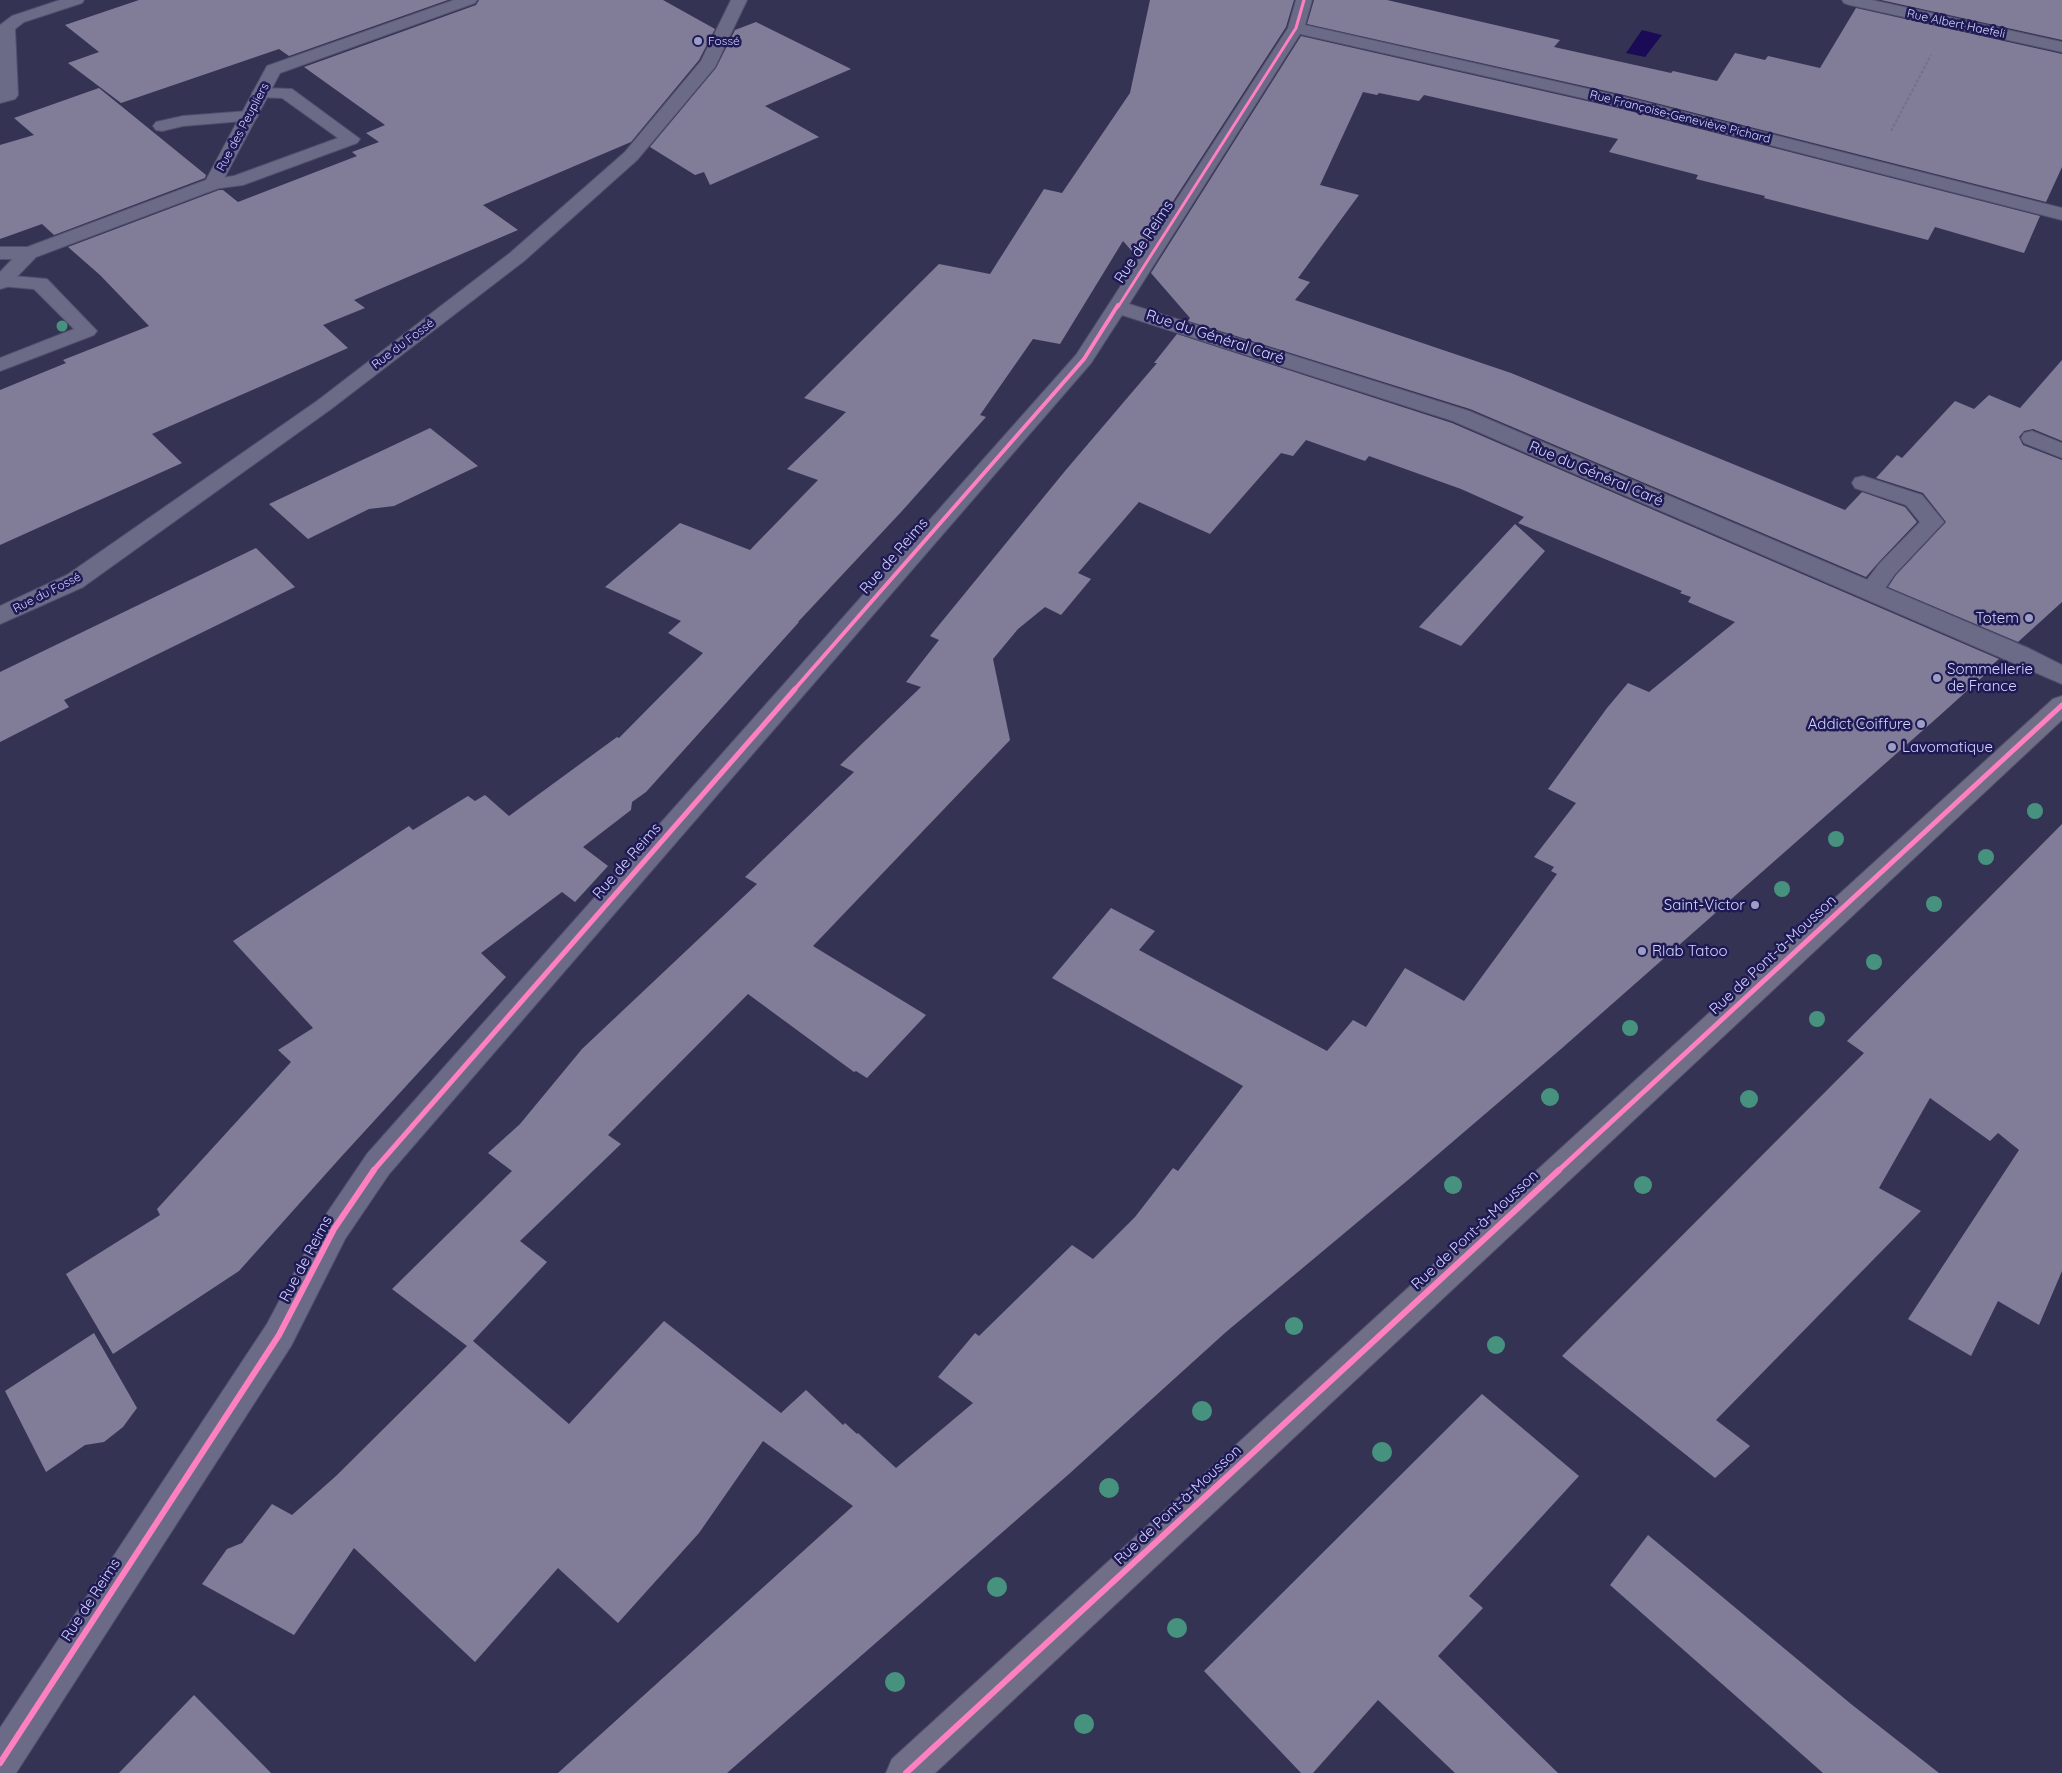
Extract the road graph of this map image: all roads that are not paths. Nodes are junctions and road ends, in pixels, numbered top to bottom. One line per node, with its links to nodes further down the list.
1 (76, 0): 6 (street)
2 (468, 0): 9 (street, Rue des Peupliers)
3 (739, 0): 24 (street, Rue du Fossé)
4 (1304, 0): 7 (street, Rue de Reims)
5 (1850, 0): 8 (street, Rue Albert Haefeli)
6 (3, 27): 10 (street)
7 (1296, 28): 14 (street, Rue Françoise-Geneviève Pichard); 18 (street, Rue de Reims)
8 (2062, 47)
9 (261, 93): 11 (street, Rue des Peupliers); 13 (street)
10 (0, 98)
11 (249, 116): 12 (street); 13 (street, Rue des Peupliers)
12 (162, 126)
13 (214, 184): 16 (street, Rue des Peupliers)
14 (2062, 214)
15 (0, 253): 16 (street)
16 (29, 254): 17 (street, Rue des Peupliers)
17 (1, 282): 19 (street)
18 (1117, 308): 23 (street, Rue du Général Caré); 27 (street, Rue de Reims)
19 (0, 365)
20 (2032, 438): 21 (street)
21 (2062, 452)
22 (1863, 483): 23 (street)
23 (1870, 591): 25 (street, Rue du Général Caré)
24 (0, 616)
25 (2062, 675)
26 (2062, 705): 28 (main road, Rue de Pont-à-Mousson)
27 (0, 1763)
28 (906, 1773)

